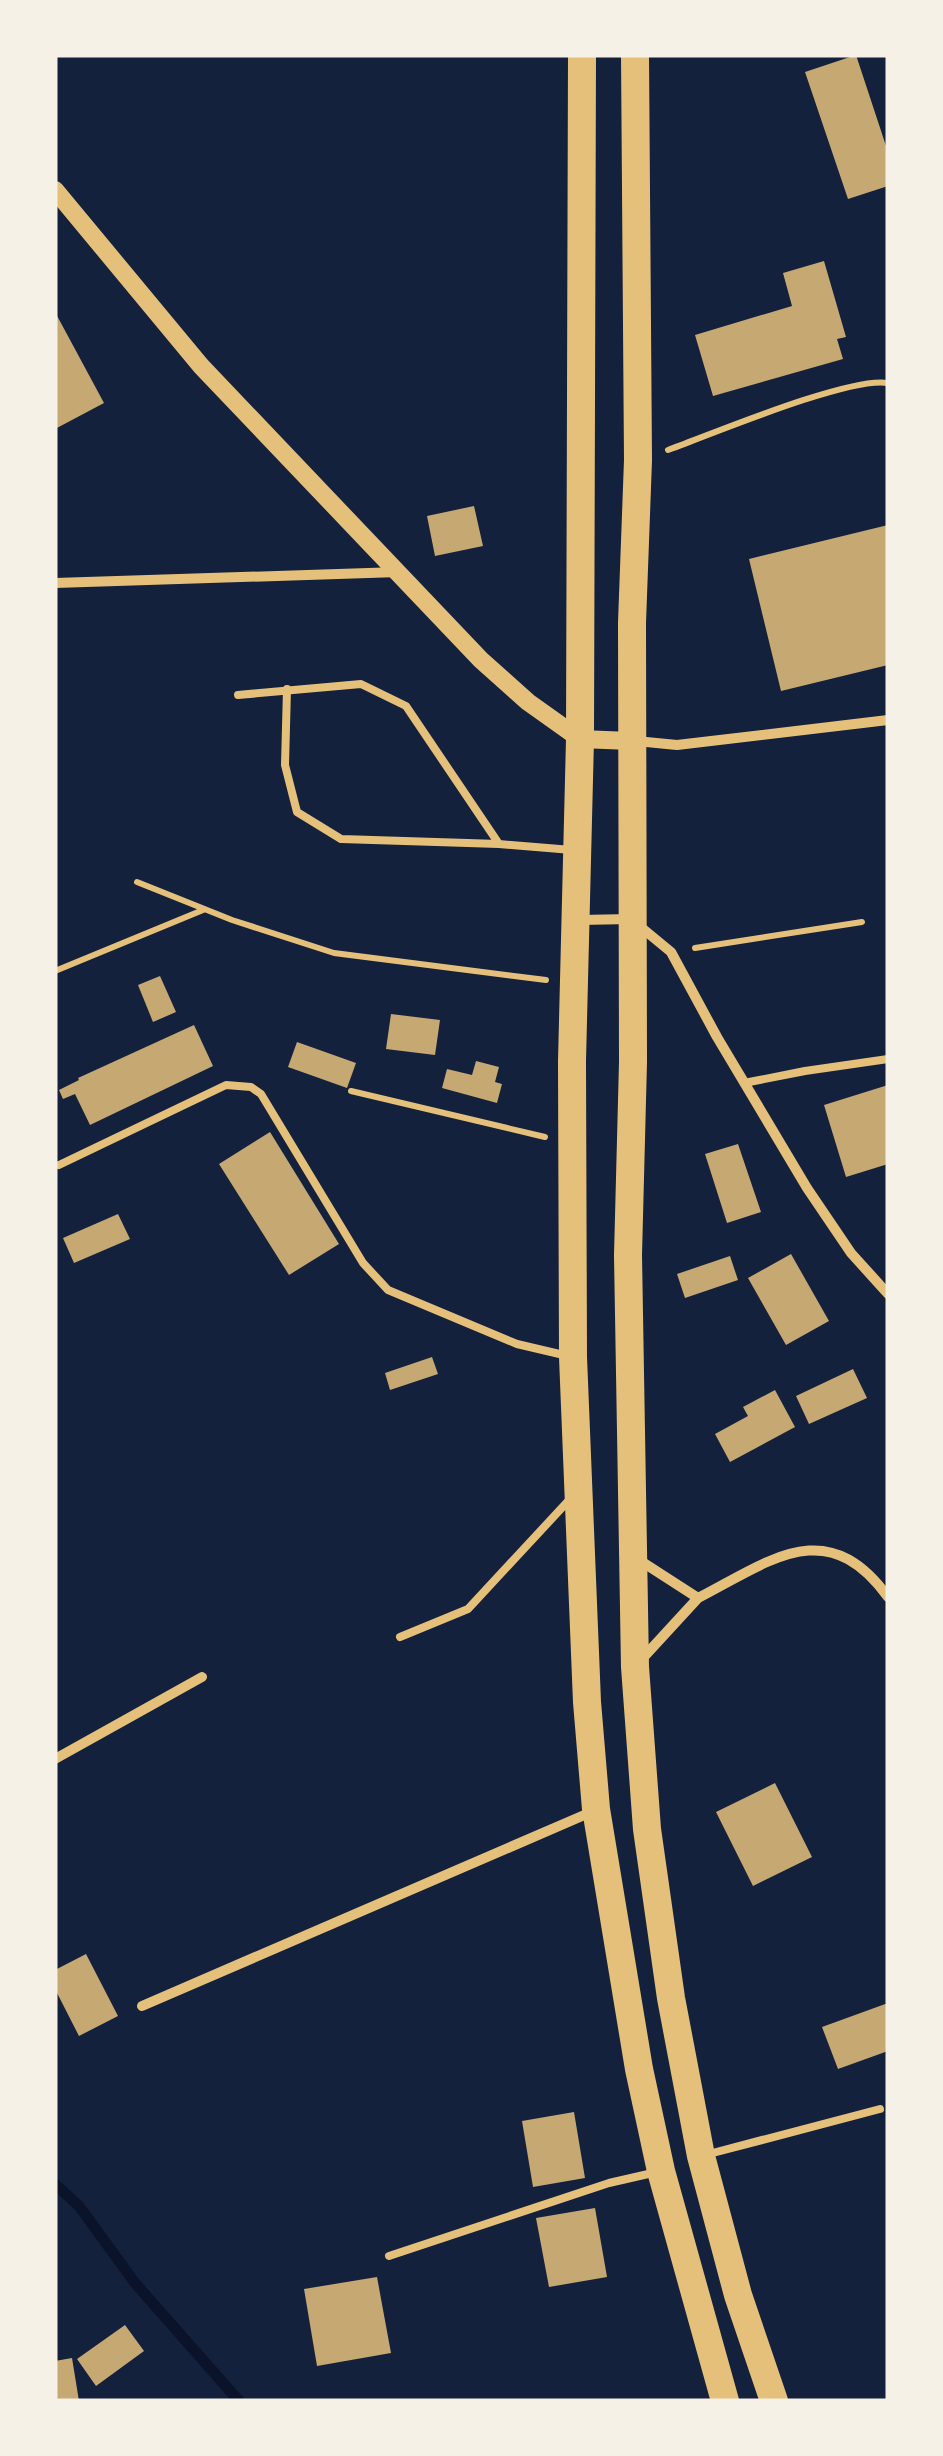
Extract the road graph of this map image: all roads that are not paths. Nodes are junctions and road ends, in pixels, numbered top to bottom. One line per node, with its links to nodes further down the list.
1 (582, 55): 9 (highway)
2 (635, 55): 10 (highway)
3 (55, 190): 4 (street)
4 (400, 572): 5 (street); 9 (street)
5 (55, 583)
6 (287, 688): 7 (lane); 11 (lane); 11 (lane)
7 (238, 695)
8 (888, 720): 10 (street)
9 (580, 739): 10 (street); 12 (highway)
10 (631, 741): 13 (highway)
11 (499, 844): 12 (lane)
12 (576, 851): 14 (highway)
13 (631, 919): 14 (street); 16 (street); 21 (highway)
14 (576, 920): 19 (highway)
15 (888, 1059): 16 (lane)
16 (744, 1084): 18 (street)
17 (58, 1165): 19 (lane)
18 (888, 1294)
19 (572, 1357): 20 (highway)
20 (579, 1490): 24 (lane); 28 (highway)
21 (631, 1554): 23 (street); 25 (highway)
22 (888, 1597): 23 (street)
23 (698, 1598): 25 (street)
24 (400, 1637)
25 (634, 1667): 31 (highway)
26 (202, 1678): 27 (street)
27 (55, 1759)
28 (596, 1810): 29 (street); 32 (highway)
29 (142, 2006)
30 (880, 2109): 31 (lane)
31 (701, 2156): 35 (highway)
32 (660, 2171): 33 (lane); 34 (highway)
33 (389, 2256)
34 (725, 2401)
35 (774, 2401)

